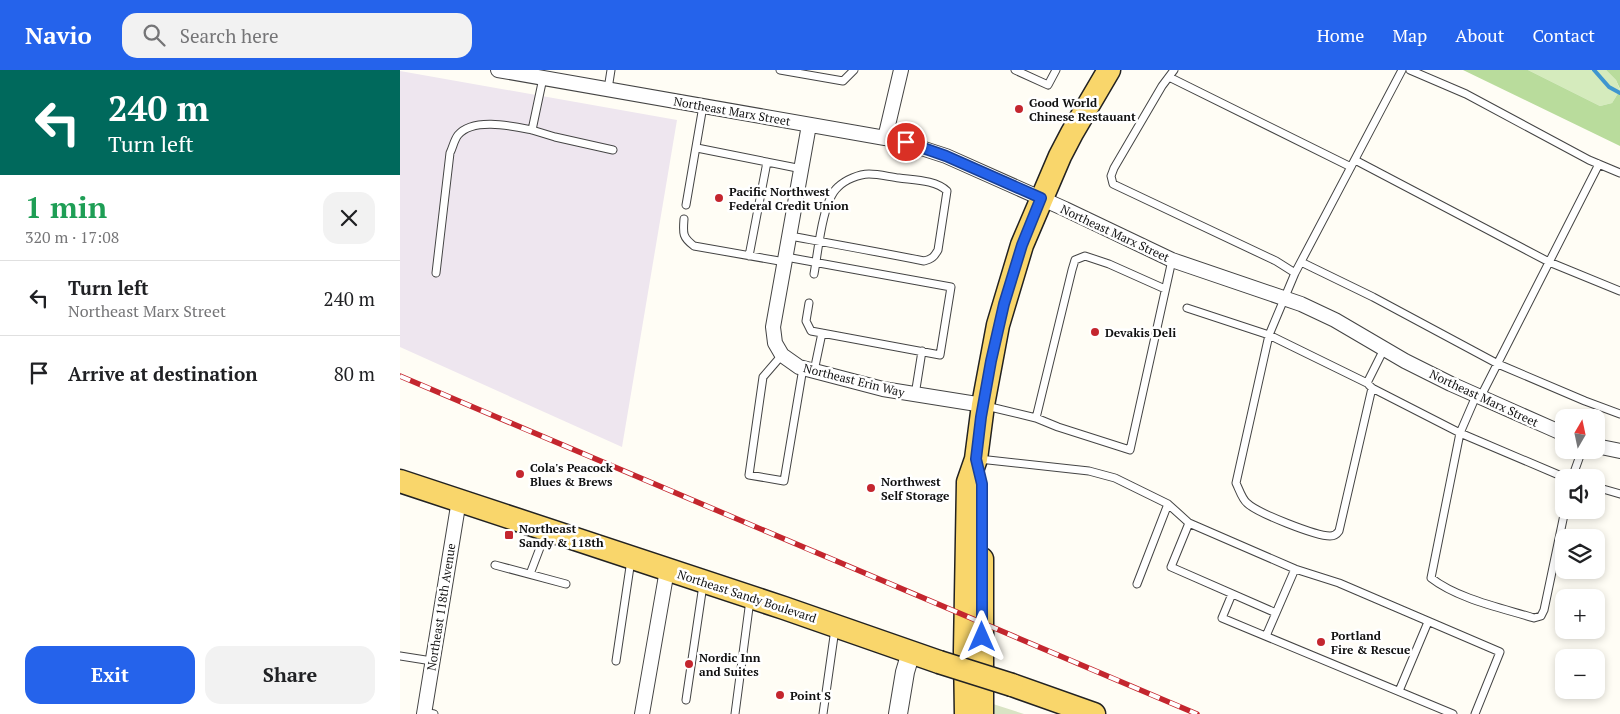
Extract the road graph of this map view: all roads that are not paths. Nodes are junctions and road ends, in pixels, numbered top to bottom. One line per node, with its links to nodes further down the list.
1 (498, 70): 13 (street, Northeast Marx Street)
2 (611, 70): 14 (lane)
3 (780, 70): 4 (lane)
4 (854, 70)
5 (901, 70): 18 (street)
6 (1015, 70): 7 (lane)
7 (1056, 70)
8 (1109, 70): 27 (main road)
9 (1174, 70): 12 (lane)
10 (1402, 70): 21 (lane)
11 (1410, 70): 23 (lane)
12 (1169, 77): 24 (lane); 39 (lane)
13 (543, 78): 14 (street, Northeast Marx Street); 17 (lane)
14 (608, 89): 15 (street, Northeast Marx Street)
15 (703, 106): 16 (street, Northeast Marx Street); 19 (lane)
16 (809, 125): 18 (street, Northeast Marx Street); 25 (street)
17 (532, 130): 20 (lane); 38 (lane)
18 (885, 138): 27 (street, Northeast Marx Street)
19 (697, 148): 22 (lane); 28 (lane)
20 (612, 150)
21 (1355, 160): 24 (lane); 36 (lane)
22 (767, 162): 25 (lane); 32 (lane)
23 (1599, 164): 26 (lane); 36 (lane)
24 (1351, 167): 35 (lane)
25 (802, 169): 30 (street)
26 (1620, 173)
27 (1041, 198): 34 (street, Northeast Marx Street); 56 (main road)
28 (686, 205)
29 (684, 219): 32 (lane)
30 (790, 236): 31 (lane); 33 (street)
31 (819, 242): 31 (lane); 37 (lane)
32 (749, 256): 33 (lane)
33 (785, 259): 37 (lane); 50 (street)
34 (1172, 260): 41 (lane); 43 (street, Northeast Marx Street)
35 (1301, 262): 39 (lane); 51 (lane)
36 (1549, 262): 42 (lane); 51 (lane)
37 (816, 264): 40 (lane); 49 (lane)
38 (436, 273)
39 (1295, 273): 43 (lane)
40 (814, 274)
41 (1165, 289): 58 (lane); 58 (lane)
42 (1620, 291)
43 (1284, 298): 47 (lane); 48 (street, Northeast Marx Street)
44 (809, 303): 46 (lane)
45 (1187, 308): 47 (lane)
46 (822, 333): 49 (lane); 52 (lane)
47 (1268, 335): 53 (lane); 53 (lane)
48 (1384, 349): 53 (lane); 55 (street, Northeast Marx Street)
49 (922, 351): 54 (lane)
50 (782, 355): 52 (street, Northeast Erin Way); 52 (lane)
51 (1498, 364): 55 (lane); 57 (lane)
52 (808, 369): 54 (street, Northeast Erin Way)
53 (1370, 385): 60 (lane)
54 (915, 395): 56 (street, Northeast Erin Way)
55 (1478, 397): 59 (street, Northeast Marx Street); 60 (lane)
56 (983, 405): 58 (lane); 63 (main road)
57 (1620, 414)
58 (1036, 418)
59 (1555, 430)
60 (1460, 433): 64 (lane); 70 (lane)
61 (1605, 448): 62 (street)
62 (1620, 451)
63 (976, 459): 69 (lane); 98 (main road); 99 (main road)
64 (1555, 473)
65 (400, 480): 68 (main road, Northeast Sandy Boulevard)
66 (1605, 490): 67 (lane)
67 (1620, 494)
68 (458, 500): 72 (main road, Northeast Sandy Boulevard); 89 (street, Northeast 118th Avenue)
69 (1168, 504): 71 (lane); 80 (lane)
70 (1563, 519)
71 (1189, 523): 75 (lane); 81 (lane)
72 (547, 529): 73 (main road, Northeast Sandy Boulevard); 77 (lane)
73 (631, 557): 76 (main road, Northeast Sandy Boulevard); 90 (lane)
74 (496, 565): 77 (lane)
75 (1295, 569): 83 (lane); 84 (lane)
76 (667, 570): 78 (main road, Northeast Sandy Boulevard); 94 (street)
77 (530, 574): 79 (lane)
78 (704, 582): 82 (main road, Northeast Sandy Boulevard); 92 (lane)
79 (566, 584)
80 (1137, 584)
81 (1232, 594): 83 (lane); 86 (lane)
82 (750, 597): 85 (main road, Northeast Sandy Boulevard); 95 (lane)
83 (1276, 613): 86 (lane)
84 (1428, 622): 91 (lane); 102 (lane)
85 (835, 626): 87 (main road, Northeast Sandy Boulevard); 96 (lane)
86 (1266, 636): 91 (lane)
87 (911, 652): 97 (street); 100 (main road, Northeast Sandy Boulevard, bridge)
88 (400, 656): 89 (lane)
89 (432, 661): 93 (street, Northeast 118th Avenue)
90 (616, 661)
91 (1398, 691): 101 (lane)
92 (686, 700)
93 (427, 713)
94 (642, 714)
95 (735, 714)
96 (823, 714)
97 (898, 714)
98 (966, 714)
99 (982, 714)
100 (1094, 714)
101 (1453, 714)
102 (1475, 714)

